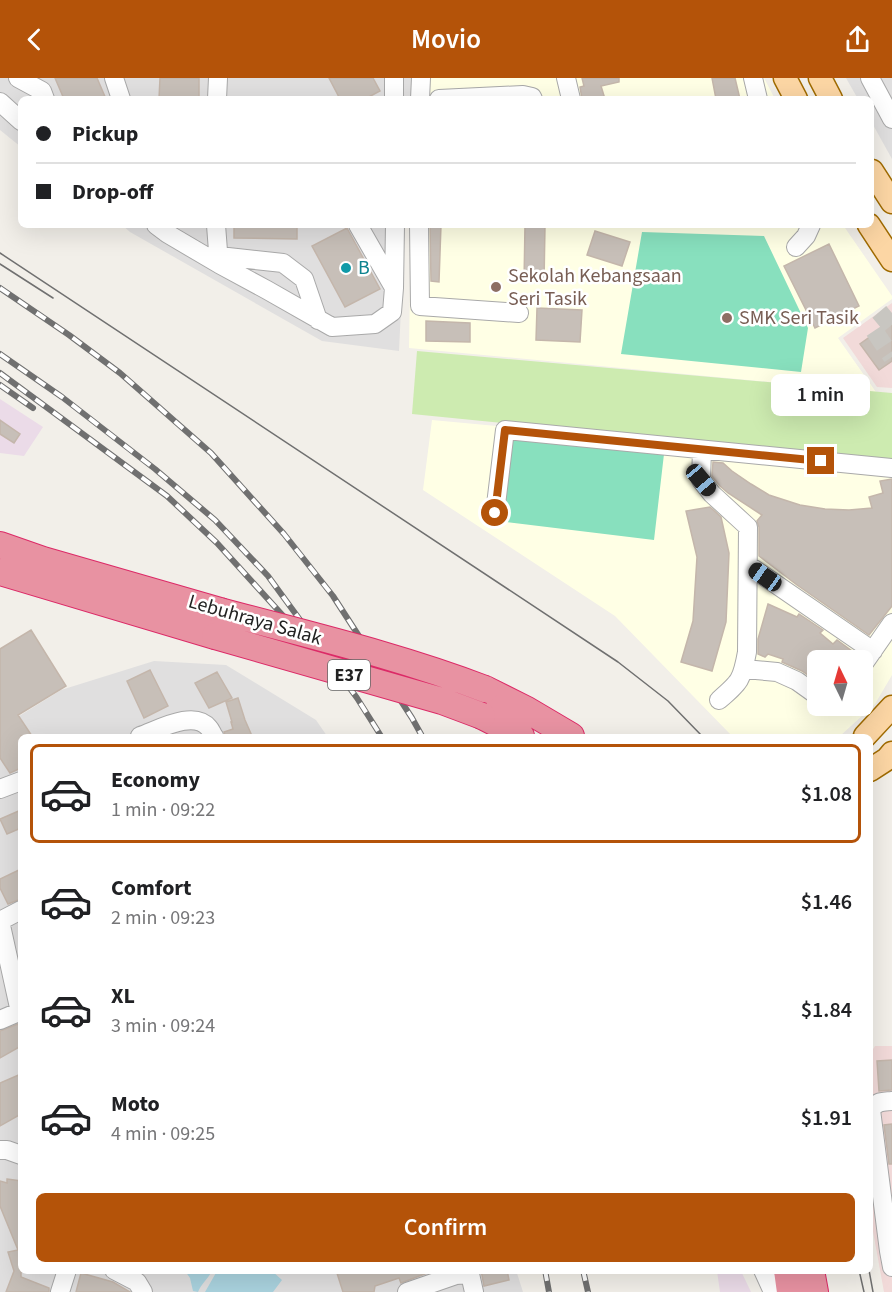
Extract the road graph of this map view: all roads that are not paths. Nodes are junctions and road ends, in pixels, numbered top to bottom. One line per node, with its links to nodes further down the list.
1 (18, 78): 11 (street)
2 (114, 78): 12 (street)
3 (218, 78): 13 (street)
4 (421, 78): 15 (street)
5 (566, 78): 18 (street)
6 (753, 78): 19 (street)
7 (785, 78): 20 (main road)
8 (820, 78): 21 (main road)
9 (870, 78): 23 (street)
10 (393, 79): 14 (street)
11 (44, 96)
12 (120, 96)
13 (218, 96)
14 (394, 96)
15 (420, 96)
16 (502, 96): 17 (street)
17 (528, 96)
18 (570, 96)
19 (757, 96)
20 (794, 96)
21 (829, 96)
22 (0, 102): 24 (street)
23 (890, 110)
24 (18, 118)
25 (874, 174): 26 (main road)
26 (892, 202)
27 (160, 228): 35 (street)
28 (216, 228): 35 (street)
29 (360, 228): 37 (street)
30 (395, 228): 37 (street)
31 (419, 228): 38 (street)
32 (810, 228): 34 (street)
33 (871, 228): 36 (main road)
34 (796, 247)
35 (219, 260): 39 (street); 39 (street)
36 (892, 260)
37 (394, 288): 39 (street)
38 (519, 313)
39 (318, 320)
40 (702, 450): 41 (street); 42 (street); 44 (street)
41 (892, 468)
42 (495, 513)
43 (0, 545): 56 (highway, Lebuhraya Salak / E37, bridge)
44 (748, 565): 47 (street); 49 (street)
45 (0, 572): 55 (highway, Lebuhraya Salak / E37, bridge)
46 (892, 623): 48 (street)
47 (858, 650)
48 (873, 651)
49 (744, 669): 50 (street); 51 (street)
50 (807, 688)
51 (719, 700)
52 (892, 707): 57 (main road)
53 (145, 734): 54 (street)
54 (213, 734)
55 (517, 734)
56 (569, 734)
57 (867, 734)
58 (892, 753): 59 (main road)
59 (873, 768)
60 (18, 782): 61 (street)
61 (0, 789)
62 (18, 912): 63 (street)
63 (0, 921): 64 (street)
64 (2, 940): 65 (street)
65 (18, 1000)
66 (18, 1012): 67 (street)
67 (0, 1020)
68 (892, 1101): 69 (street)
69 (873, 1107)
70 (873, 1127): 73 (street)
71 (0, 1150): 72 (street)
72 (18, 1154)
73 (892, 1267)
74 (66, 1274): 81 (street)
75 (121, 1274): 82 (street)
76 (452, 1274): 83 (street)
77 (470, 1274): 84 (street)
78 (765, 1274): 85 (street)
79 (788, 1274): 86 (highway)
80 (812, 1274): 87 (highway)
81 (60, 1292)
82 (143, 1292)
83 (407, 1292)
84 (474, 1292)
85 (773, 1292)
86 (790, 1292)
87 (814, 1292)

